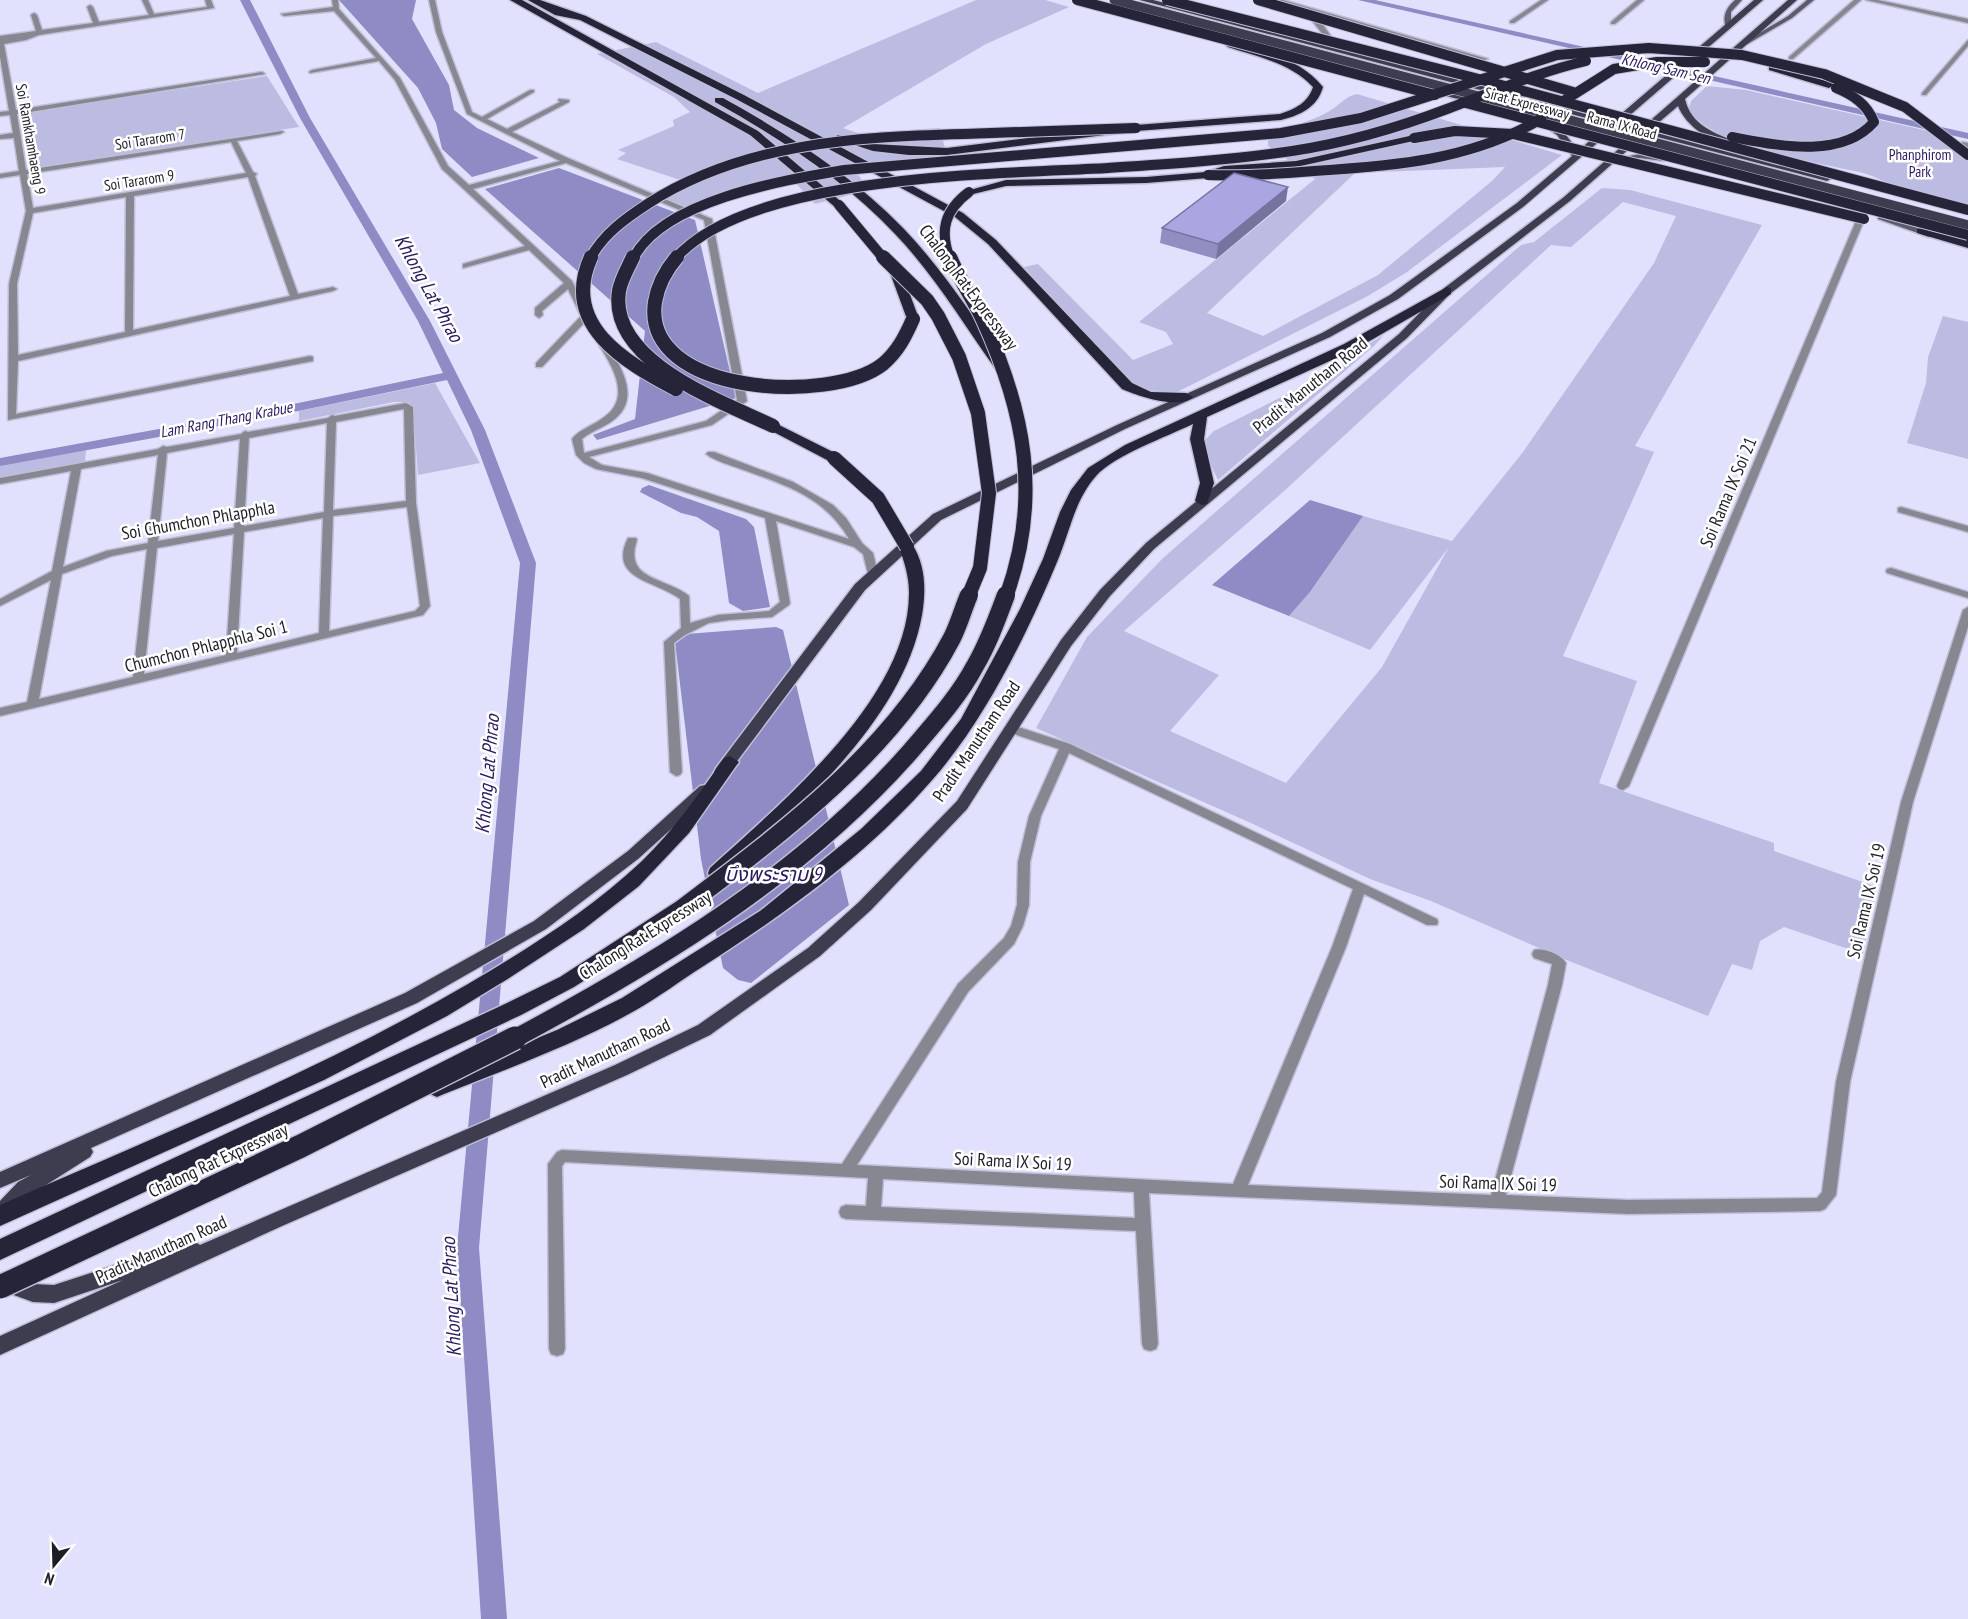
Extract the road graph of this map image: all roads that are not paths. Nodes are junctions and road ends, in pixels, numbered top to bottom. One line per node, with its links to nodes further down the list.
1 (145, 0): 29 (street)
2 (207, 0): 29 (street)
3 (432, 0): 62 (street)
4 (515, 0): 104 (highway, Chalong Rat Expressway, bridge)
5 (533, 0): 26 (highway, Chalong Rat Expressway)
6 (1077, 0): 35 (highway, Sirat Expressway, bridge)
7 (1095, 0): 37 (main road, Rama IX Road)
8 (1114, 0): 96 (main road, Rama IX Road, bridge)
9 (1132, 0): 95 (main road, Rama IX Road, bridge)
10 (1144, 0): 41 (main road, Rama IX Road)
11 (1167, 0): 49 (highway, Sirat Expressway, bridge)
12 (1196, 0): 49 (highway, bridge)
13 (1258, 0): 46 (highway, bridge)
14 (1277, 0): 24 (street)
15 (1545, 0): 31 (street)
16 (1641, 0): 32 (street)
17 (1739, 0): 34 (main road)
18 (1759, 0): 34 (main road, Pradit Manutham Road)
19 (1793, 0): 40 (main road, Pradit Manutham Road)
20 (1811, 0): 40 (main road)
21 (1858, 0): 42 (street)
22 (1869, 0): 30 (street)
23 (336, 5): 27 (street); 43 (street)
24 (1298, 6): 41 (street); 44 (street)
25 (90, 7): 33 (street)
26 (548, 8): 53 (highway); 117 (highway, Chalong Rat Expressway, bridge)
27 (284, 14)
28 (34, 15): 36 (street)
29 (152, 16): 33 (street)
30 (1968, 21)
31 (1512, 22)
32 (1613, 22)
33 (96, 24): 36 (street)
34 (1728, 27): 59 (main road, Pradit Manutham Road)
35 (1184, 28): 64 (highway, bridge); 98 (highway, Sirat Expressway, bridge)
36 (39, 33): 38 (street)
37 (1239, 39): 61 (main road, Rama IX Road); 97 (highway, bridge)
38 (0, 40): 45 (street, Soi Ramkhamhaeng 9)
39 (1968, 42): 52 (street)
40 (1742, 45): 57 (main road, Pradit Manutham Road)
41 (1338, 50): 50 (main road, Rama IX Road)
42 (1791, 58)
43 (380, 59): 47 (street); 88 (street)
44 (1485, 59)
45 (2, 66): 54 (street, Soi Ramkhamhaeng 9)
46 (1772, 68): 79 (highway, bridge); 85 (highway, bridge)
47 (312, 72)
48 (262, 74): 58 (street)
49 (1471, 77): 91 (highway, Sirat Expressway, bridge)
50 (1478, 87): 59 (main road); 63 (main road, Rama IX Road)
51 (532, 91): 62 (street)
52 (1924, 94)
53 (740, 97): 74 (highway, bridge); 118 (highway, bridge)
54 (10, 98): 55 (street); 58 (street, Soi Ramkhamhaeng 9)
55 (0, 99)
56 (561, 99): 67 (street)
57 (1681, 99): 65 (main road, Pradit Manutham Road); 89 (main road)
58 (13, 112): 60 (street); 68 (street, Soi Ramkhamhaeng 9)
59 (1628, 113): 63 (main road, Pradit Manutham Road)
60 (0, 114)
61 (1537, 117): 69 (main road, Rama IX Road); 78 (main road)
62 (481, 120): 67 (street)
63 (1616, 123): 65 (main road, Rama IX Road); 69 (main road, Pradit Manutham Road)
64 (1136, 128): 74 (highway, bridge); 123 (highway, bridge)
65 (1645, 130): 72 (main road, Pradit Manutham Road); 82 (main road, Rama IX Road)
66 (280, 132): 71 (street, Soi Tararom 7)
67 (506, 132): 81 (street)
68 (17, 135): 70 (street); 83 (street, Soi Ramkhamhaeng 9)
69 (1602, 135): 72 (main road, Rama IX Road); 78 (main road, Pradit Manutham Road)
70 (0, 138)
71 (233, 139): 83 (street, Soi Tararom 7); 84 (street)
72 (1631, 143): 80 (main road, Pradit Manutham Road); 87 (main road, Rama IX Road)
73 (1124, 144): 74 (highway, bridge); 76 (highway, bridge); 123 (highway, bridge)
74 (1002, 146)
75 (1365, 149): 79 (highway, bridge); 85 (highway); 97 (highway, bridge)
76 (1967, 149): 77 (street)
77 (1956, 152)
78 (1577, 156): 101 (main road, Pradit Manutham Road)
79 (1218, 160): 104 (highway, bridge)
80 (1611, 160): 87 (main road); 102 (main road, Pradit Manutham Road)
81 (567, 161): 88 (street); 127 (street)
82 (1797, 170): 87 (main road); 89 (main road, Rama IX Road)
83 (24, 172): 86 (street, Soi Tararom 7); 93 (street, Soi Ramkhamhaeng 9)
84 (253, 174): 90 (street, Soi Tararom 9); 110 (street)
85 (1208, 175): 117 (highway, bridge)
86 (0, 176)
87 (1778, 185): 92 (main road, Rama IX Road); 98 (main road)
88 (467, 188): 100 (street)
89 (1886, 193): 94 (main road, Rama IX Road)
90 (130, 195): 93 (street, Soi Tararom 9); 113 (street)
91 (1968, 210)
92 (1864, 211): 99 (main road, Rama IX Road); 157 (street, Soi Rama IX Soi 21)
93 (30, 212): 106 (street, Soi Ramkhamhaeng 9)
94 (1968, 215)
95 (1968, 220)
96 (1968, 225)
97 (1921, 231): 99 (highway)
98 (1968, 234)
99 (1968, 245)
100 (530, 247): 103 (street); 105 (street)
101 (1453, 254): 102 (main road); 118 (main road, Pradit Manutham Road)
102 (1475, 259): 109 (main road, Pradit Manutham Road)
103 (466, 266)
104 (895, 270): 159 (highway, Chalong Rat Expressway, bridge)
105 (569, 283): 111 (street); 112 (street)
106 (13, 284): 107 (street); 114 (street, Soi Ramkhamhaeng 9)
107 (0, 286)
108 (333, 289): 110 (street)
109 (1447, 291): 119 (highway); 130 (main road, Pradit Manutham Road)
110 (294, 297): 113 (street)
111 (539, 315)
112 (585, 317): 116 (street); 127 (street)
113 (129, 334): 114 (street)
114 (14, 358): 121 (street, Soi Ramkhamhaeng 9)
115 (310, 359): 121 (street)
116 (539, 365)
117 (1002, 368): 163 (highway, Chalong Rat Expressway, bridge)
118 (1186, 398): 142 (main road, Pradit Manutham Road)
119 (1201, 415): 130 (highway); 163 (highway, bridge)
120 (332, 417): 124 (street); 131 (street); 133 (street)
121 (11, 418): 122 (street)
122 (0, 420)
123 (773, 426): 159 (highway, bridge)
124 (245, 434): 125 (street); 135 (street)
125 (163, 449): 128 (street); 138 (street)
126 (711, 454): 139 (street)
127 (582, 456): 134 (street)
128 (77, 466): 129 (street); 141 (street)
129 (0, 481)
130 (1202, 501): 153 (main road, Pradit Manutham Road)
131 (411, 503): 133 (street, Soi Chumchon Phlapphla); 147 (street, Chumchon Phlapphla Soi 1)
132 (1901, 510): 136 (street)
133 (327, 514): 135 (street, Soi Chumchon Phlapphla); 147 (street)
134 (770, 516): 139 (street); 146 (street)
135 (240, 529): 138 (street, Soi Chumchon Phlapphla); 149 (street)
136 (1968, 529)
137 (632, 540): 146 (street)
138 (152, 545): 141 (street, Soi Chumchon Phlapphla); 150 (street)
139 (858, 545): 142 (street)
140 (1891, 571): 143 (street)
141 (56, 573): 144 (street, Soi Chumchon Phlapphla); 151 (street)
142 (873, 574): 155 (main road, Pradit Manutham Road)
143 (1968, 595)
144 (0, 603)
145 (1968, 610): 148 (street, Soi Rama IX Soi 19)
146 (686, 627): 156 (street)
147 (324, 634): 149 (street, Chumchon Phlapphla Soi 1)
148 (1963, 652): 169 (street, Soi Rama IX Soi 19)
149 (231, 658): 150 (street, Chumchon Phlapphla Soi 1)
150 (138, 679): 151 (street, Chumchon Phlapphla Soi 1)
151 (32, 705): 152 (street, Chumchon Phlapphla Soi 1)
152 (0, 712)
153 (1012, 729): 154 (street); 174 (main road, Pradit Manutham Road)
154 (1066, 747): 158 (street); 164 (street)
155 (730, 762): 162 (main road, Pradit Manutham Road); 172 (highway)
156 (676, 772)
157 (1623, 786)
158 (1360, 886): 160 (street); 168 (street)
159 (680, 910): 175 (highway, Chalong Rat Expressway)
160 (1432, 922)
161 (1539, 954): 169 (street)
162 (177, 1102): 166 (main road, Pradit Manutham Road); 172 (main road)
163 (366, 1116): 177 (highway, Chalong Rat Expressway, bridge)
164 (846, 1170): 165 (street, Soi Rama IX Soi 19); 180 (street, Soi Rama IX Soi 19)
165 (876, 1172): 167 (street, Soi Rama IX Soi 19); 171 (street)
166 (0, 1180)
167 (1141, 1186): 168 (street, Soi Rama IX Soi 19); 173 (street)
168 (1238, 1190): 169 (street, Soi Rama IX Soi 19)
169 (1497, 1201)
170 (846, 1212): 171 (street)
171 (873, 1213): 173 (street)
172 (0, 1214)
173 (1143, 1225): 178 (street)
174 (260, 1227): 176 (main road); 179 (main road, Pradit Manutham Road)
175 (0, 1250)
176 (0, 1278)
177 (0, 1287)
178 (1150, 1344)
179 (0, 1346)
180 (557, 1349)

